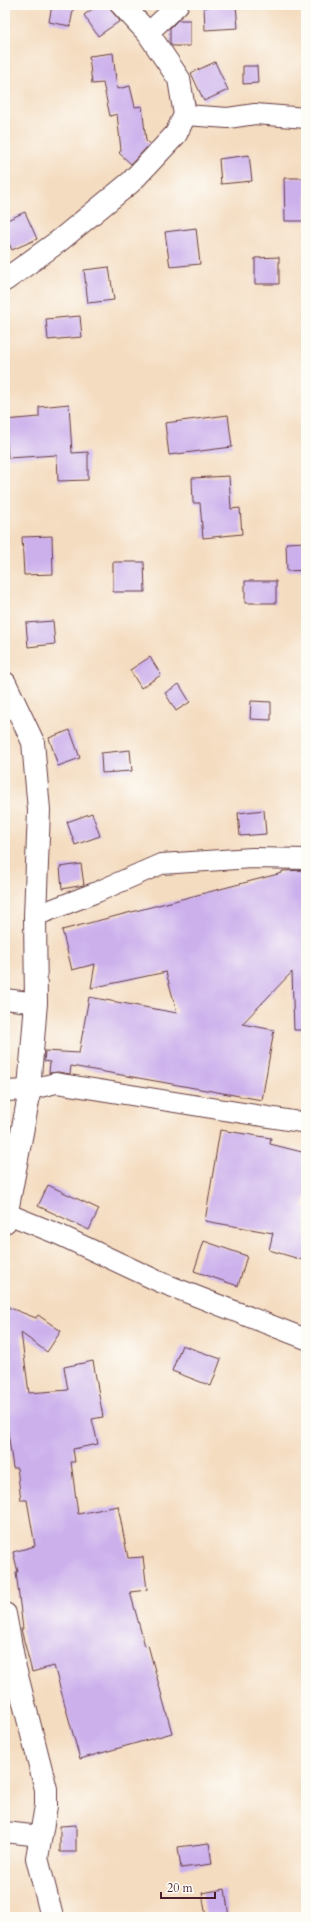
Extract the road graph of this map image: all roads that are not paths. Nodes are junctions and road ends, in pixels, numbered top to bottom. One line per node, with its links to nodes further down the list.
1 (122, 5): 3 (main road)
2 (178, 5): 3 (street)
3 (148, 33): 4 (main road)
4 (185, 115): 5 (street); 6 (main road)
5 (306, 118)
6 (5, 280)
7 (5, 684): 9 (main road)
8 (306, 859): 9 (street)
9 (35, 916): 11 (main road)
10 (5, 999): 11 (street)
11 (36, 1003): 12 (main road)
12 (28, 1090): 13 (street); 14 (street); 15 (main road)
13 (5, 1091)
14 (306, 1123)
15 (6, 1218): 16 (street)
16 (306, 1339)
17 (5, 1614): 19 (main road)
18 (5, 1832): 19 (street)
19 (40, 1836): 20 (main road)
20 (52, 1917)

